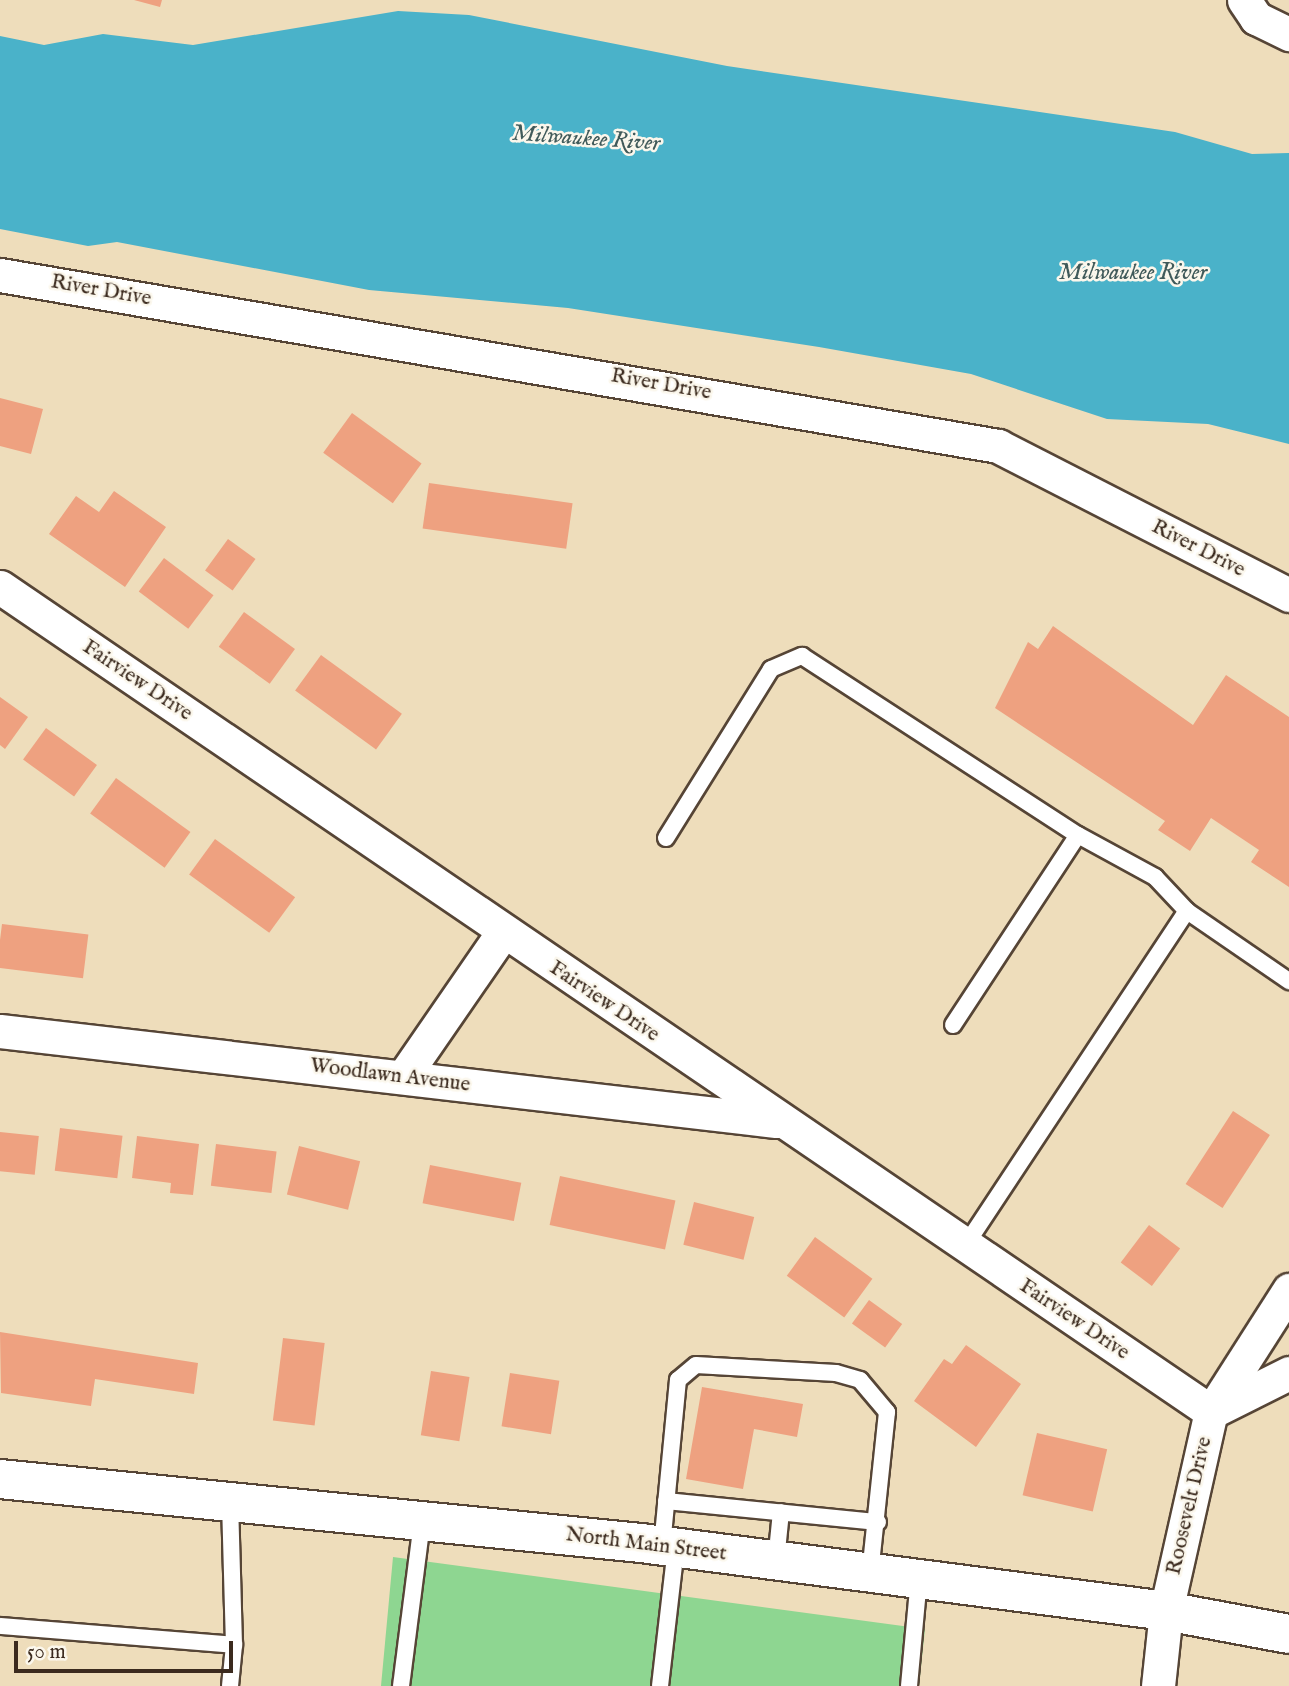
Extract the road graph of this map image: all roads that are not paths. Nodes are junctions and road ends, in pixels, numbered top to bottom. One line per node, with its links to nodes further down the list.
1 (1244, 0): 2 (street)
2 (1289, 34)
3 (0, 275): 5 (street, River Drive)
4 (0, 587): 9 (street, Fairview Drive)
5 (1289, 595)
6 (1078, 835): 7 (lane); 8 (lane); 11 (lane)
7 (666, 838)
8 (1187, 911): 10 (lane); 15 (lane)
9 (503, 932): 13 (street); 14 (street, Fairview Drive)
10 (1289, 981)
11 (953, 1025)
12 (0, 1031): 13 (street, Woodlawn Avenue)
13 (403, 1077): 14 (street, Woodlawn Avenue)
14 (780, 1122): 15 (street, Fairview Drive)
15 (965, 1246): 18 (street, Fairview Drive)
16 (1289, 1290): 18 (street)
17 (1289, 1373): 18 (street, Roosevelt Drive)
18 (1211, 1412): 29 (street, Roosevelt Drive)
19 (0, 1479): 21 (main road, North Main Street)
20 (666, 1501): 22 (lane); 24 (lane); 25 (lane)
21 (230, 1502): 23 (main road, North Main Street); 32 (lane)
22 (781, 1512): 24 (lane); 26 (lane)
23 (422, 1521): 25 (main road, North Main Street); 34 (lane)
24 (878, 1522): 27 (lane)
25 (669, 1547): 26 (main road, North Main Street); 35 (lane)
26 (776, 1560): 27 (main road, North Main Street)
27 (870, 1573): 28 (main road, North Main Street)
28 (919, 1579): 29 (main road, North Main Street); 36 (lane)
29 (1166, 1611): 31 (main road, North Main Street); 37 (street, Roosevelt Drive)
30 (0, 1626): 32 (lane)
31 (1289, 1634)
32 (234, 1645): 33 (lane)
33 (230, 1686)
34 (401, 1686)
35 (660, 1686)
36 (909, 1686)
37 (1158, 1686)

